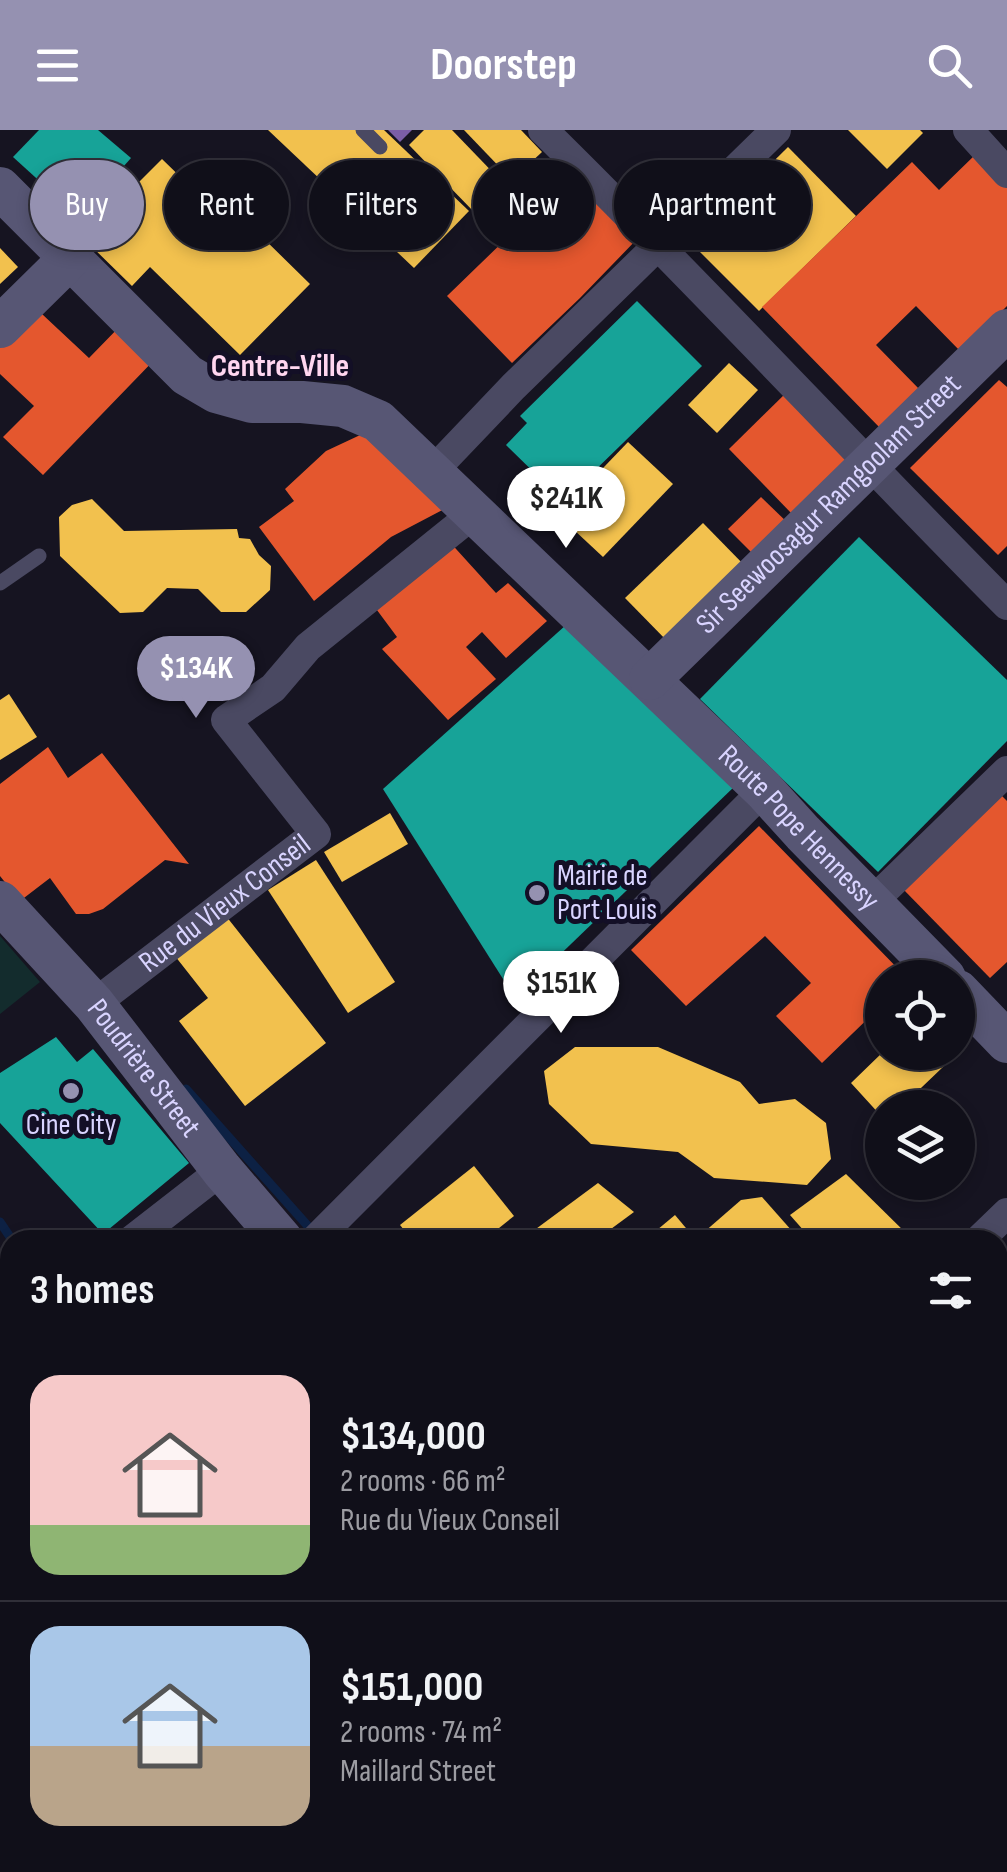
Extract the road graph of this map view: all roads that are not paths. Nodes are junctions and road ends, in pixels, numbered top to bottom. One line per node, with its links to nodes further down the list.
1 (363, 130): 5 (lane)
2 (543, 130): 9 (street)
3 (776, 130): 6 (street)
4 (968, 130): 7 (street)
5 (380, 147)
6 (745, 160)
7 (1007, 173)
8 (0, 188): 12 (main road, Route Pope Hennessy)
9 (614, 200)
10 (653, 250): 16 (street)
11 (665, 250): 15 (street)
12 (68, 258): 13 (main road); 16 (main road, Route Pope Hennessy)
13 (0, 327)
14 (1007, 330): 15 (main road, Sir Seewoosagur Ramgoolam Street)
15 (868, 465): 20 (street); 21 (main road, Sir Seewoosagur Ramgoolam Street)
16 (433, 471): 17 (main road, Route Pope Hennessy)
17 (473, 514): 21 (main road, Route Pope Hennessy); 27 (street, Rue du Vieux Conseil)
18 (39, 556): 19 (lane)
19 (0, 583)
20 (1007, 605)
21 (650, 679): 23 (main road, Route Pope Hennessy)
22 (1007, 771): 25 (street)
23 (764, 790): 25 (main road, Route Pope Hennessy); 33 (street)
24 (0, 902): 27 (main road, Poudrière Street)
25 (872, 902): 26 (main road, Route Pope Hennessy)
26 (928, 960)
27 (103, 997): 30 (main road, Poudrière Street)
28 (975, 1009): 29 (main road)
29 (1007, 1042)
30 (222, 1170): 31 (street); 32 (main road, Poudrière Street)
31 (145, 1230)
32 (273, 1230)
33 (325, 1230)

